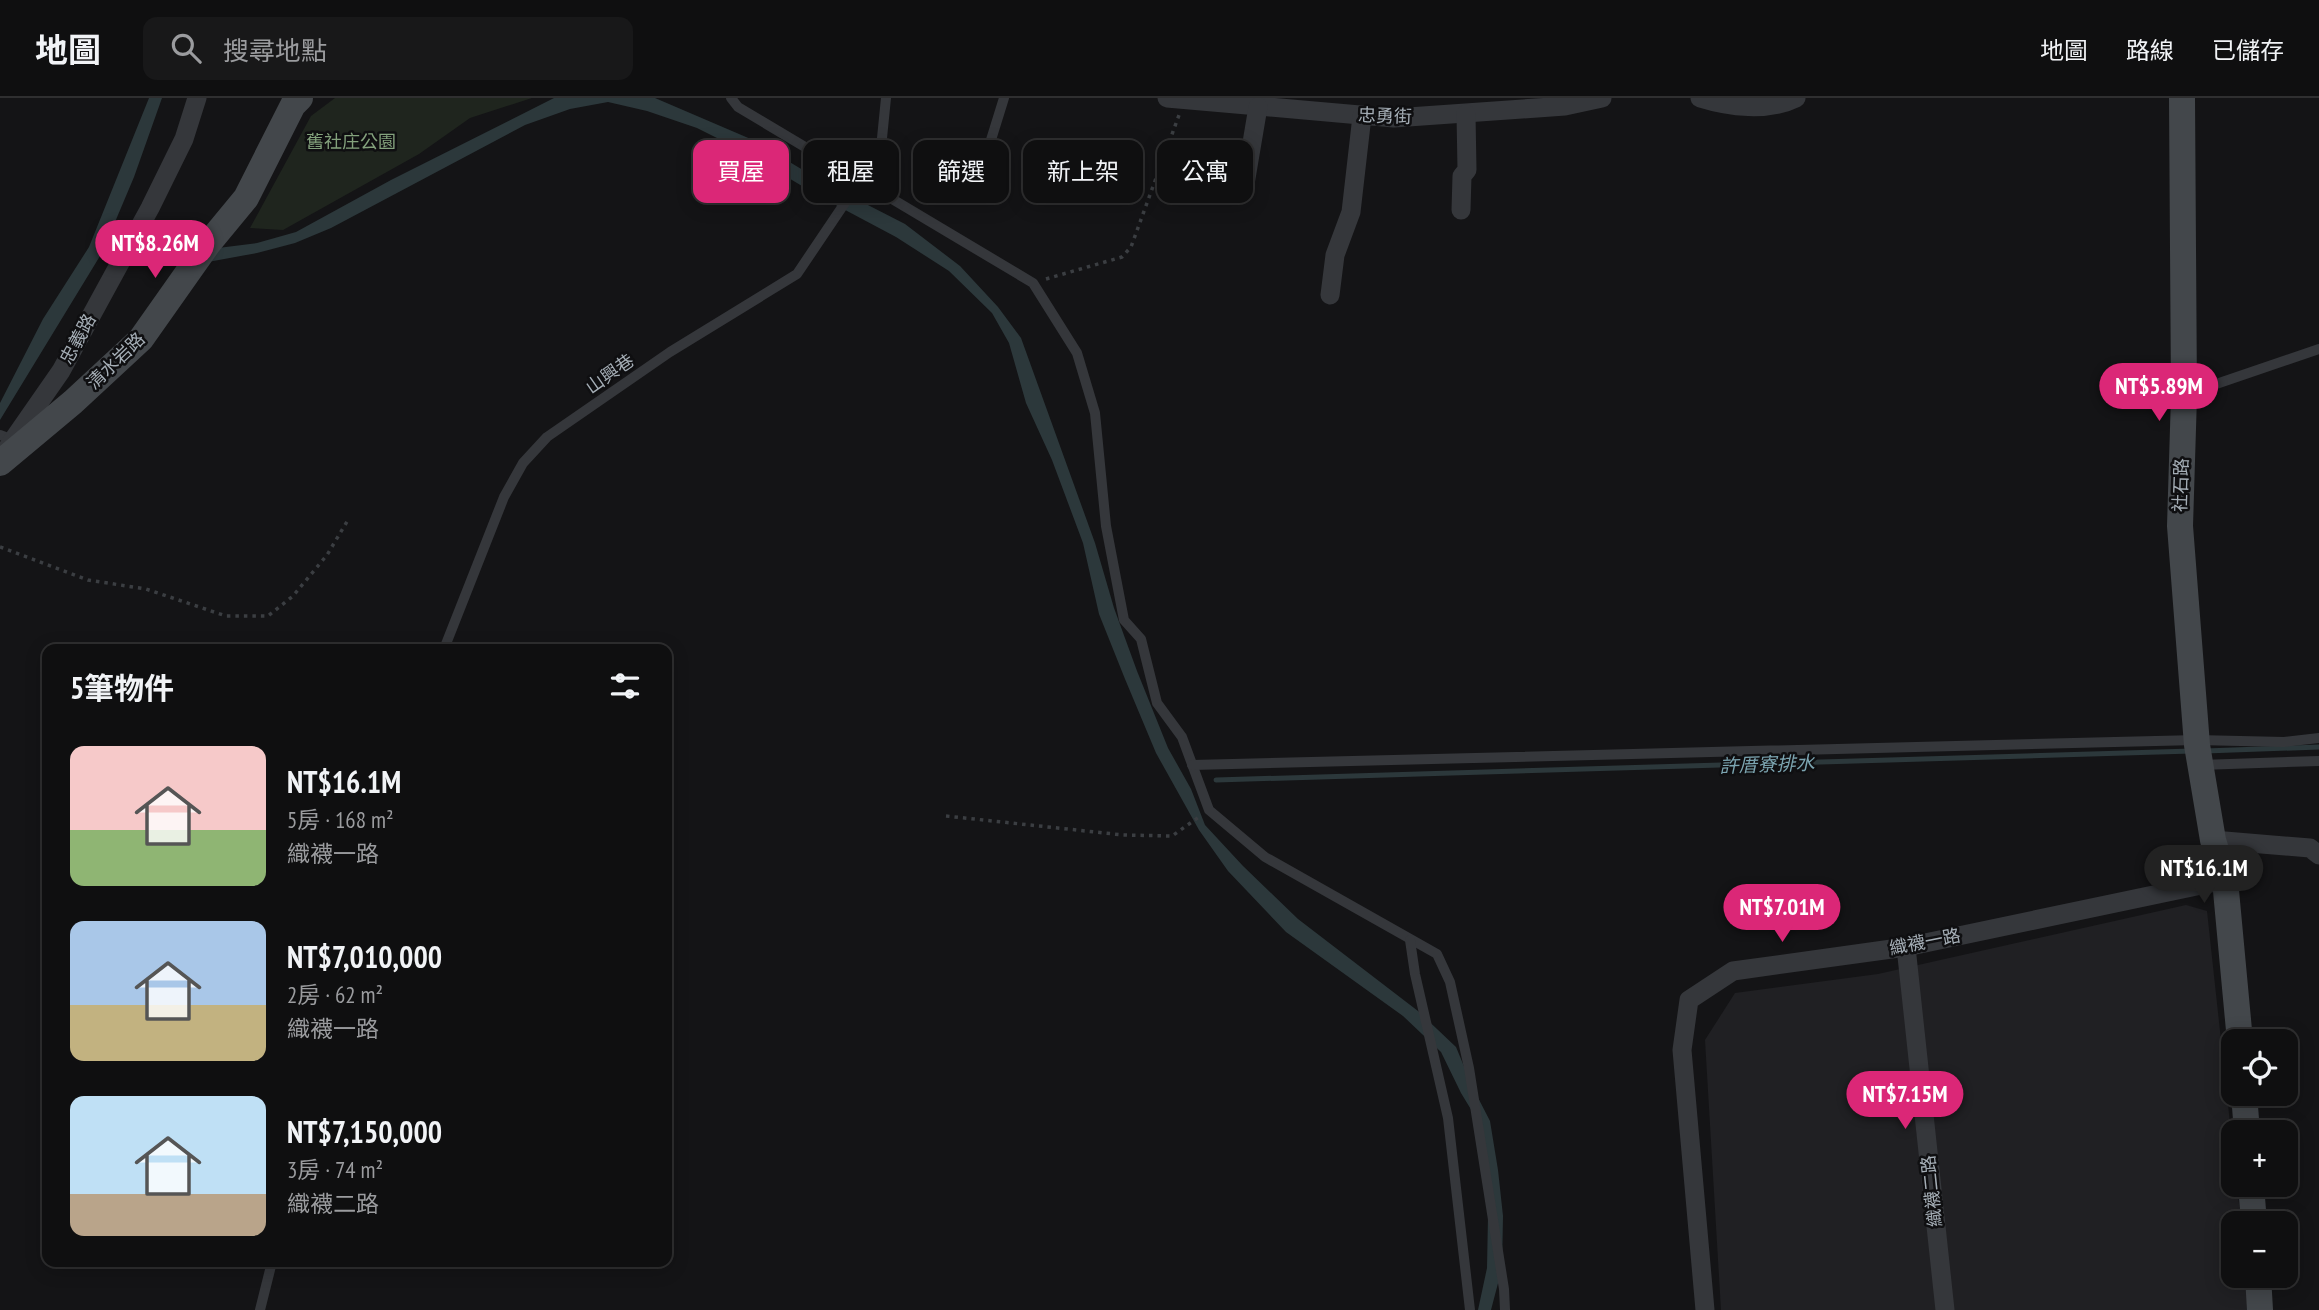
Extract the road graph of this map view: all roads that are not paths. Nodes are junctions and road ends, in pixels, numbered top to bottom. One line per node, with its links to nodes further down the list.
1 (197, 98): 26 (street, 忠義路)
2 (300, 98): 27 (street, 清水岩路)
3 (731, 98): 19 (lane)
4 (886, 98): 16 (lane)
5 (1004, 98): 17 (lane)
6 (1602, 98): 14 (street, 忠勇街)
7 (1700, 98): 12 (street)
8 (1796, 98): 12 (street)
9 (2182, 98): 25 (street, 社石路)
10 (1176, 99): 11 (street, 忠勇街)
11 (1220, 101): 13 (street, 忠勇街)
12 (1723, 102)
13 (1258, 107): 15 (street, 忠勇街); 18 (street)
14 (1466, 114): 15 (street, 忠勇街); 22 (street)
15 (1362, 116): 23 (street)
16 (882, 140)
17 (991, 140)
18 (1252, 140)
19 (803, 145)
20 (899, 201): 32 (lane)
21 (845, 203): 28 (lane, 山興巷)
22 (1461, 210)
23 (1330, 295)
24 (2319, 349): 25 (lane)
25 (2184, 396): 30 (street, 社石路)
26 (7, 437): 27 (street, 忠義路)
27 (0, 461)
28 (446, 644)
29 (2319, 738): 30 (lane)
30 (2198, 750): 31 (lane); 32 (lane); 33 (street, 社石路)
31 (2319, 761)
32 (1192, 765): 36 (lane)
33 (2213, 840): 34 (street); 35 (street, 社石路)
34 (2319, 855)
35 (2225, 880): 37 (street, 織襪一路); 38 (street, 社石路)
36 (1409, 940): 42 (lane); 43 (lane)
37 (1906, 947): 44 (street, 織襪一路); 45 (street, 織襪二路)
38 (2239, 1029)
39 (271, 1267): 41 (lane)
40 (2259, 1288): 46 (street)
41 (260, 1310)
42 (1470, 1310)
43 (1505, 1310)
44 (1705, 1310)
45 (1945, 1310)
46 (2260, 1310)

